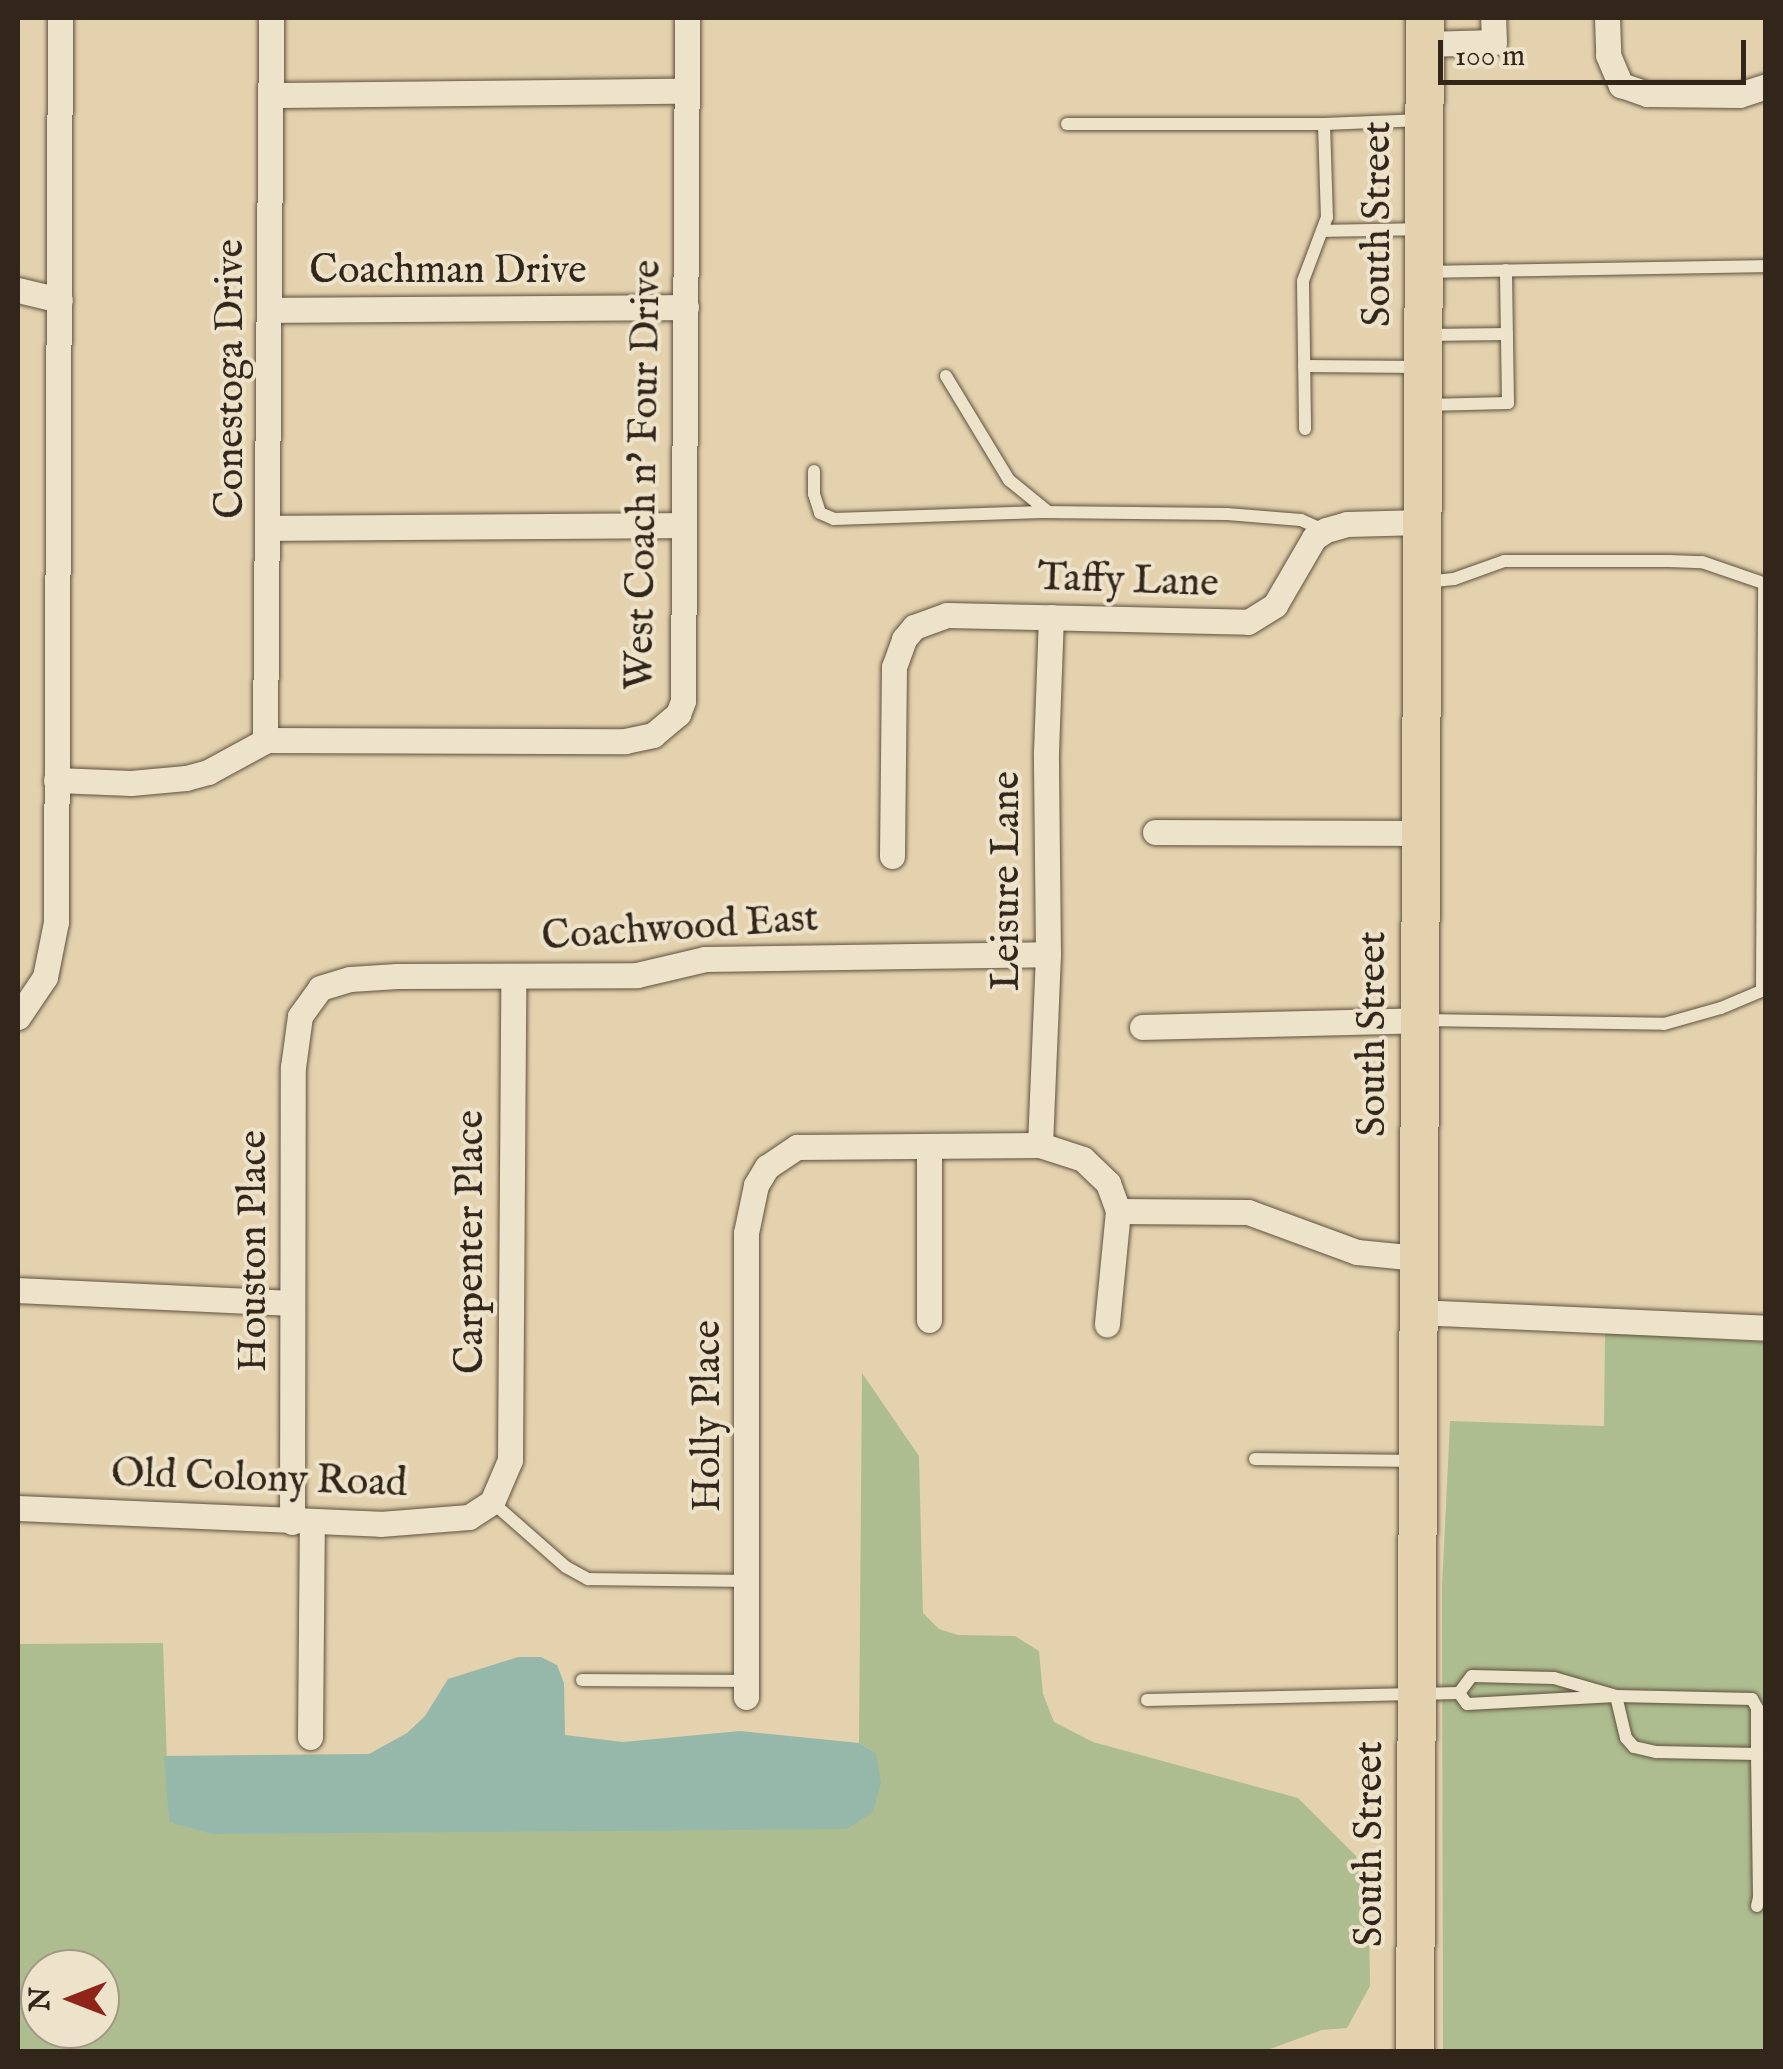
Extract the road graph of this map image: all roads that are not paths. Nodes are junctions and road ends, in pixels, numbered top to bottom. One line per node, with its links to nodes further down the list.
1 (60, 18): 19 (street)
2 (271, 18): 9 (street, Conestoga Drive)
3 (687, 18): 8 (street, West Coach n' Four Drive)
4 (1494, 18): 6 (street)
5 (1606, 18): 7 (street)
6 (1425, 30): 10 (main road, South Street)
7 (1766, 86)
8 (686, 91): 9 (street); 20 (street, West Coach n' Four Drive)
9 (270, 95): 21 (street, Conestoga Drive)
10 (1425, 120): 12 (lane); 13 (main road, South Street)
11 (1067, 124): 12 (lane)
12 (1324, 124): 14 (lane)
13 (1424, 229): 14 (lane); 17 (main road, South Street)
14 (1322, 231): 24 (lane)
15 (1766, 266): 16 (lane)
16 (1506, 270): 17 (lane); 22 (lane)
17 (1424, 272): 23 (main road, South Street)
18 (18, 290): 19 (street)
19 (60, 300): 38 (street)
20 (686, 307): 21 (street, Coachman Drive); 31 (street, West Coach n' Four Drive)
21 (270, 310): 32 (street, Conestoga Drive)
22 (1507, 334): 23 (lane); 26 (lane)
23 (1424, 351): 24 (lane); 26 (main road, South Street)
24 (1304, 366): 27 (lane)
25 (946, 376): 29 (lane)
26 (1424, 405): 30 (main road, South Street)
27 (1305, 429)
28 (814, 471): 29 (lane)
29 (1048, 513): 33 (lane)
30 (1423, 522): 33 (street); 34 (main road, South Street)
31 (682, 525): 32 (street); 37 (street, West Coach n' Four Drive)
32 (268, 528): 37 (street, Conestoga Drive)
33 (1326, 530): 36 (street, Taffy Lane)
34 (1422, 582): 35 (lane); 40 (main road, South Street)
35 (1765, 583): 45 (lane)
36 (1051, 618): 41 (street, Taffy Lane); 42 (street, Leisure Lane)
37 (265, 741): 38 (street, West Coach n' Four Drive)
38 (56, 780): 46 (street)
39 (1155, 832): 40 (street)
40 (1420, 833): 47 (main road, South Street)
41 (892, 856)
42 (1048, 954): 43 (street, Coachwood East); 49 (street, Leisure Lane)
43 (513, 978): 44 (street, Coachwood East); 61 (street, Carpenter Place)
44 (320, 988): 54 (street, Houston Place)
45 (1764, 990): 47 (lane)
46 (18, 1017)
47 (1420, 1020): 48 (street); 52 (main road, South Street)
48 (1142, 1027)
49 (1040, 1144): 50 (street); 51 (street)
50 (929, 1148): 56 (street); 64 (street, Holly Place)
51 (1118, 1211): 52 (street); 57 (street)
52 (1418, 1258): 55 (main road, South Street)
53 (18, 1290): 54 (street)
54 (291, 1303): 63 (street, Houston Place)
55 (1418, 1312): 58 (street); 60 (main road, South Street)
56 (929, 1320)
57 (1107, 1324)
58 (1766, 1328)
59 (1255, 1460): 60 (lane)
60 (1418, 1461): 68 (main road, South Street)
61 (492, 1502): 63 (street, Old Colony Road); 64 (lane)
62 (18, 1508): 63 (street, Old Colony Road)
63 (302, 1523): 71 (street, Houston Place)
64 (746, 1581): 66 (street, Holly Place)
65 (582, 1680): 66 (lane)
66 (746, 1689)
67 (1459, 1693): 68 (lane); 69 (lane); 69 (lane)
68 (1417, 1694): 70 (lane); 74 (main road, South Street)
69 (1616, 1696): 72 (lane); 72 (lane)
70 (1147, 1700)
71 (310, 1737)
72 (1758, 1754): 73 (lane)
73 (1757, 1906)
74 (1416, 2052)

